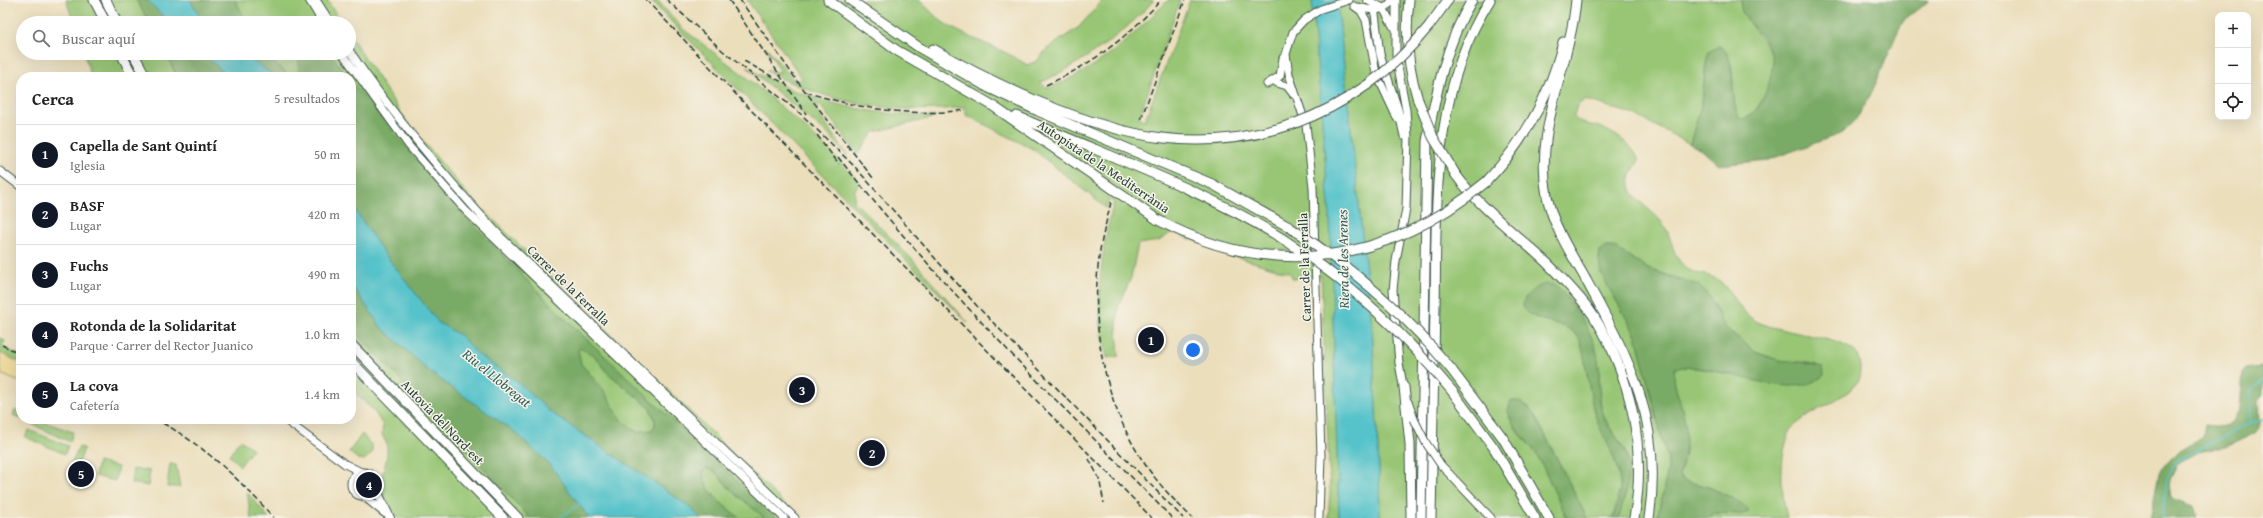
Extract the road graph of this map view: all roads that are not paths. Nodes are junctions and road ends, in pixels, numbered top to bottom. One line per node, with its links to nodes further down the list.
1 (94, 0): 20 (highway)
2 (106, 0): 21 (highway)
3 (309, 0): 22 (street)
4 (316, 0): 23 (street)
5 (828, 0): 37 (highway, Autopista de la Mediterrània)
6 (850, 0): 62 (highway, bridge)
7 (860, 0): 12 (highway, Autopista de la Mediterrània, bridge)
8 (1367, 0): 18 (street)
9 (1392, 0): 18 (street)
10 (1396, 0): 24 (street)
11 (1409, 0): 63 (highway, bridge)
12 (1448, 0)
13 (1472, 0): 58 (highway)
14 (1490, 0): 59 (highway)
15 (1570, 0): 37 (highway, Autopista de la Mediterrània, bridge)
16 (1576, 0): 64 (highway)
17 (1352, 4): 18 (street); 25 (street, Carrer de la Ferralla); 38 (street)
18 (1384, 8): 24 (street)
19 (1375, 14): 38 (street)
20 (102, 16)
21 (114, 16)
22 (319, 16)
23 (326, 16)
24 (1395, 32): 39 (street)
25 (1288, 42): 34 (street, Carrer de la Ferralla); 35 (street)
26 (124, 60): 30 (highway)
27 (137, 60): 31 (highway)
28 (347, 60): 32 (street, Carrer de la Ferralla)
29 (356, 60): 55 (street, Carrer de la Ferralla)
30 (130, 72)
31 (143, 72)
32 (356, 72)
33 (356, 72): 54 (street, Carrer de la Ferralla)
34 (1289, 74): 35 (street); 36 (street, Carrer de la Ferralla)
35 (1277, 83): 36 (street)
36 (1299, 102): 56 (street, Carrer de la Ferralla)
37 (990, 104): 61 (highway, bridge)
38 (1404, 135): 39 (street)
39 (1408, 166): 44 (street)
40 (0, 171): 41 (street)
41 (16, 183)
42 (356, 349): 53 (highway, Autovia del Nord-est)
43 (356, 366): 52 (highway, Autovia del Nord-est)
44 (1404, 387): 57 (highway); 60 (street, bridge)
45 (291, 424): 46 (street)
46 (345, 464): 47 (street); 48 (street)
47 (361, 472): 48 (street); 49 (street)
48 (351, 481): 50 (street)
49 (375, 487): 50 (street); 51 (main road)
50 (364, 496): 51 (main road)
51 (390, 518)
52 (503, 518)
53 (518, 518)
54 (784, 518)
55 (795, 518)
56 (1319, 518)
57 (1411, 518)
58 (1421, 518)
59 (1431, 518)
60 (1491, 518)
61 (1535, 518)
62 (1549, 518)
63 (1634, 518)
64 (1650, 518)

